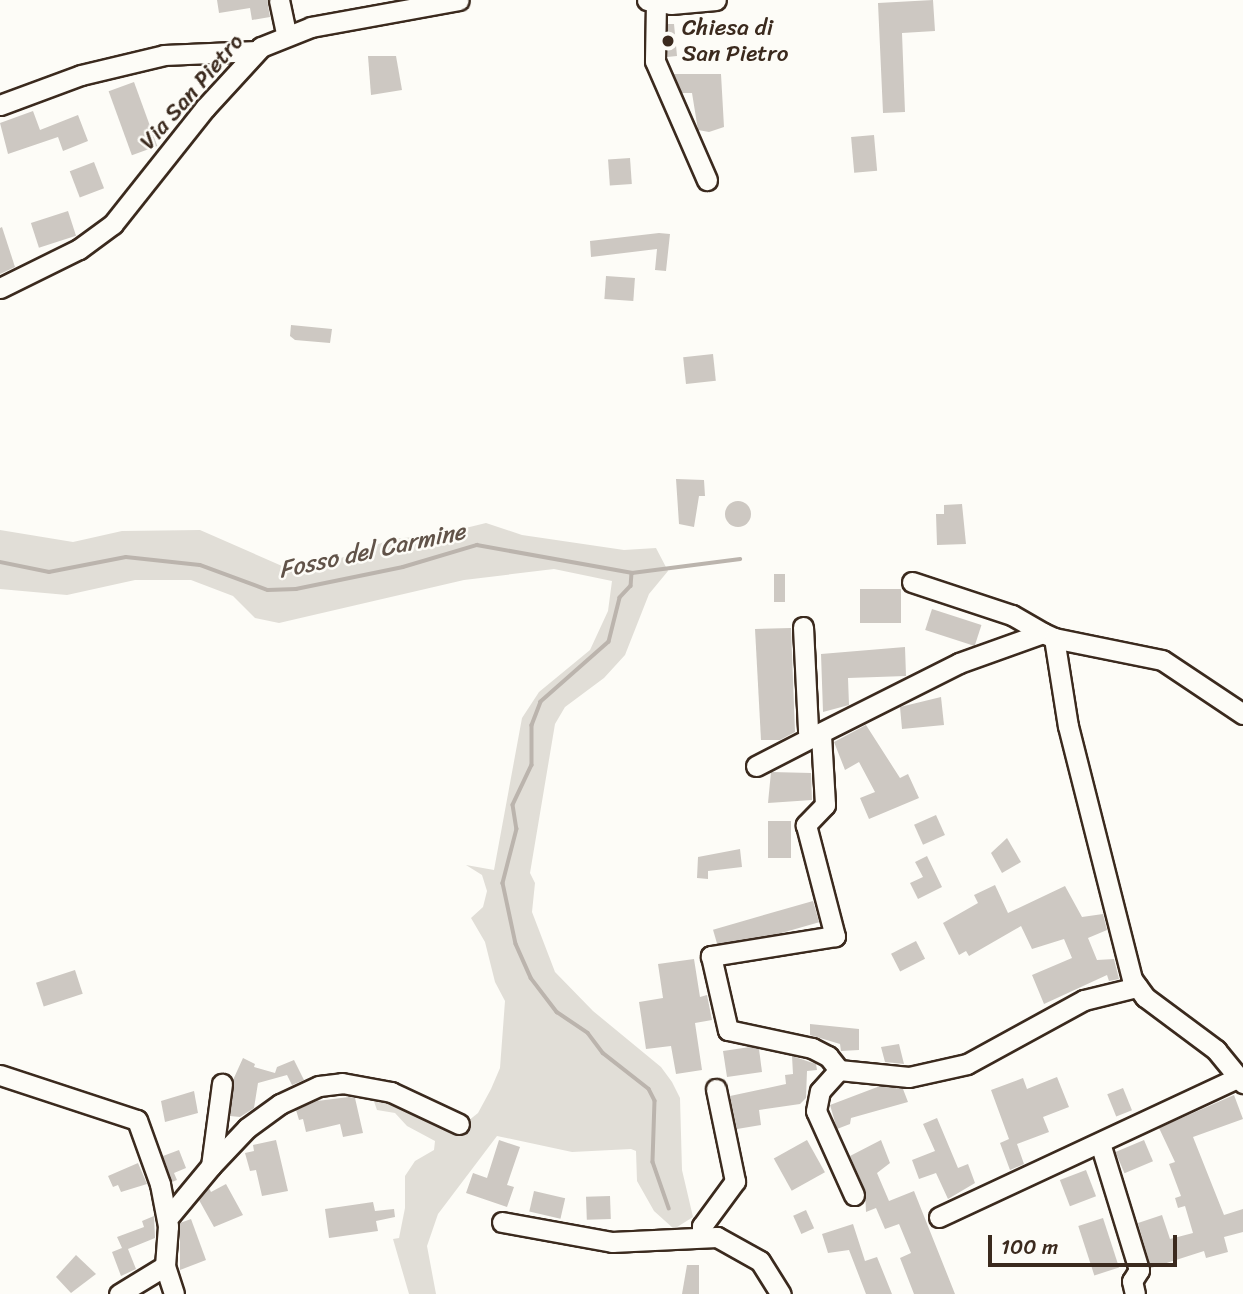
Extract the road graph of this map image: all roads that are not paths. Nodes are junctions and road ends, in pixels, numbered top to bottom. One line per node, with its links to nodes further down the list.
1 (279, 0): 5 (street)
2 (459, 0): 5 (street, Via San Pietro)
3 (716, 0): 4 (street)
4 (651, 1): 8 (street)
5 (286, 34): 6 (street, Via San Pietro)
6 (257, 51): 7 (street); 9 (street, Via San Pietro)
7 (0, 106)
8 (707, 180)
9 (0, 288)
10 (912, 582): 12 (street)
11 (803, 627): 14 (street)
12 (1048, 636): 13 (street); 14 (street); 16 (street)
13 (1243, 714)
14 (818, 736): 15 (street); 17 (street)
15 (757, 766)
16 (1137, 987): 17 (street); 19 (street)
17 (839, 1070): 25 (street)
18 (0, 1075): 27 (street)
19 (1241, 1080): 23 (street)
20 (222, 1084): 24 (street)
21 (716, 1088): 29 (street)
22 (458, 1124): 24 (street)
23 (1100, 1143): 26 (street); 34 (street)
24 (211, 1166): 27 (street)
25 (854, 1195)
26 (939, 1217)
27 (167, 1219): 30 (street)
28 (502, 1222): 29 (street)
29 (702, 1236): 33 (street)
30 (165, 1266): 31 (street); 32 (street)
31 (119, 1294)
32 (174, 1294)
33 (781, 1294)
34 (1135, 1294)

